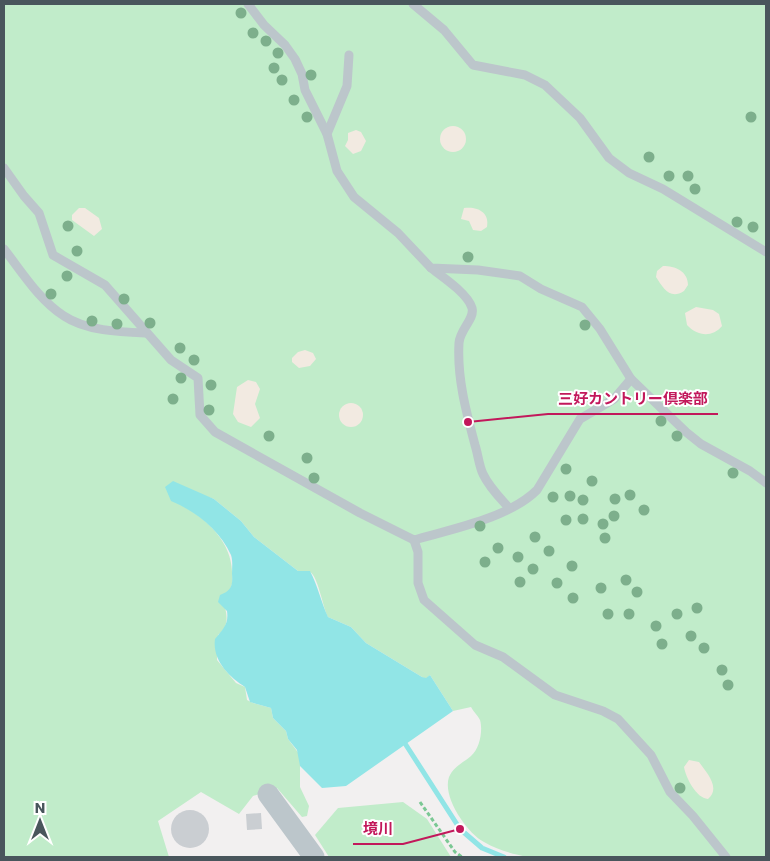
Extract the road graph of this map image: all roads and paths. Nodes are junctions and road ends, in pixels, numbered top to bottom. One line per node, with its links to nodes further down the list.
1 (248, 4): 4 (lane)
2 (413, 4): 7 (lane)
3 (349, 55): 4 (lane)
4 (327, 134): 8 (lane)
5 (4, 168): 9 (lane)
6 (4, 250): 9 (lane)
7 (766, 252)
8 (431, 268): 10 (lane); 12 (lane)
9 (147, 333): 13 (lane)
10 (631, 379): 11 (lane); 12 (lane)
11 (766, 484)
12 (509, 508): 13 (lane)
13 (414, 540): 18 (lane)
14 (268, 794): 16 (street)
15 (420, 802): 17 (path)
16 (314, 857)
17 (462, 857)
18 (726, 857)

